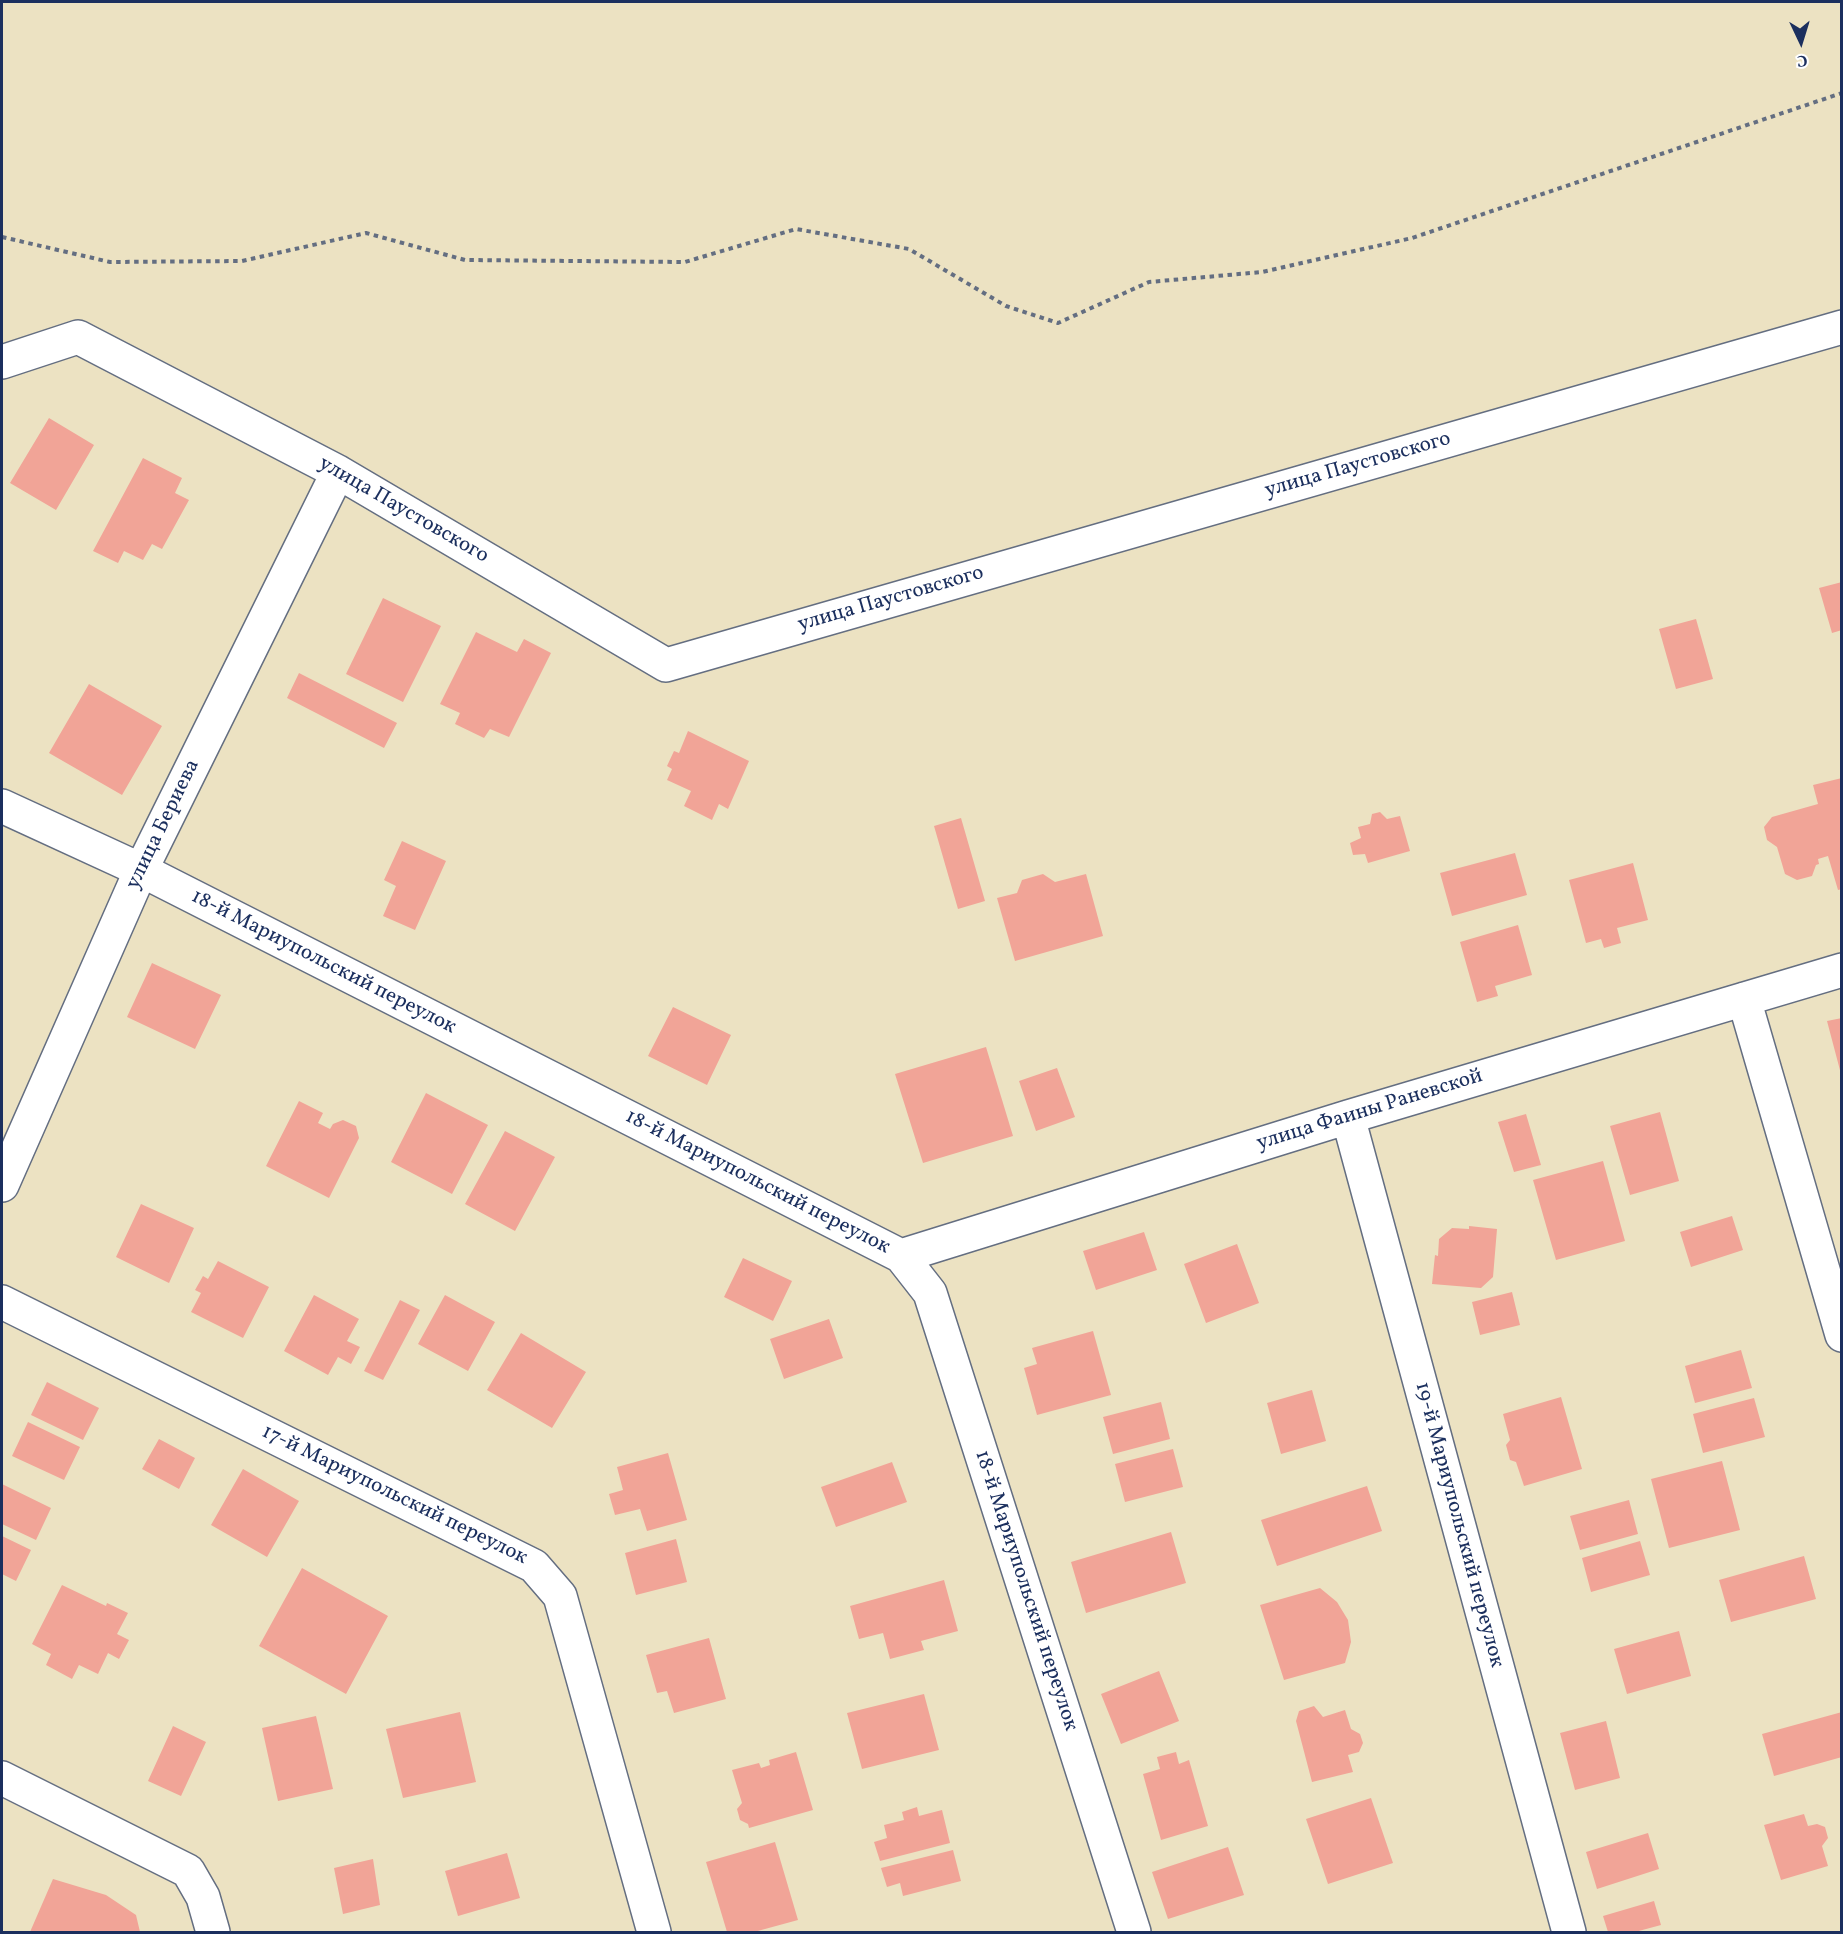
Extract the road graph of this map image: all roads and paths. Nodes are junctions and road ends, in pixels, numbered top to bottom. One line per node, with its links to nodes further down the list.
1 (1842, 93): 2 (path)
2 (2, 237)
3 (1842, 327): 5 (street, улица Паустовского)
4 (2, 362): 5 (street, улица Паустовского)
5 (338, 471): 7 (street, улица Бериева)
6 (2, 806): 7 (street, 18-й Мариупольский переулок)
7 (141, 870): 11 (street, улица Бериева); 12 (street, 18-й Мариупольский переулок)
8 (1842, 970): 9 (street, улица Фаины Раневской)
9 (1744, 999): 10 (street, улица Фаины Раневской); 14 (street)
10 (1348, 1117): 12 (street, улица Фаины Раневской); 19 (street, 19-й Мариупольский переулок)
11 (2, 1185)
12 (901, 1256): 18 (street, 18-й Мариупольский переулок)
13 (2, 1302): 17 (street, 17-й Мариупольский переулок)
14 (1842, 1335)
15 (2, 1778): 16 (street)
16 (213, 1932)
17 (654, 1932)
18 (1134, 1932)
19 (1569, 1932)

